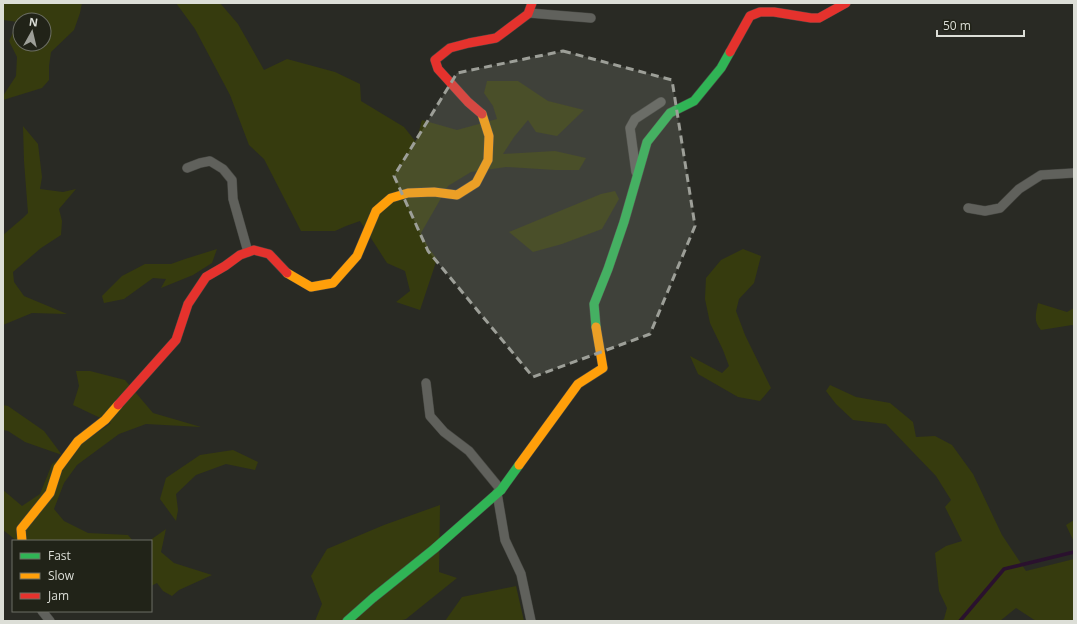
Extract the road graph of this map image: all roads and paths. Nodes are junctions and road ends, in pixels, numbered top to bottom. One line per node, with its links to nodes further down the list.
1 (532, 3): 3 (street)
2 (846, 3): 8 (street)
3 (529, 13): 4 (street); 10 (street)
4 (591, 18)
5 (661, 102): 8 (street)
6 (187, 168): 10 (street)
7 (1074, 173): 9 (street)
8 (637, 178): 12 (street)
9 (968, 208)
10 (248, 252): 13 (street)
11 (426, 383): 12 (street)
12 (499, 492): 16 (street); 17 (street)
13 (22, 540)
14 (43, 612): 15 (street)
15 (50, 621)
16 (347, 621)
17 (531, 621)

